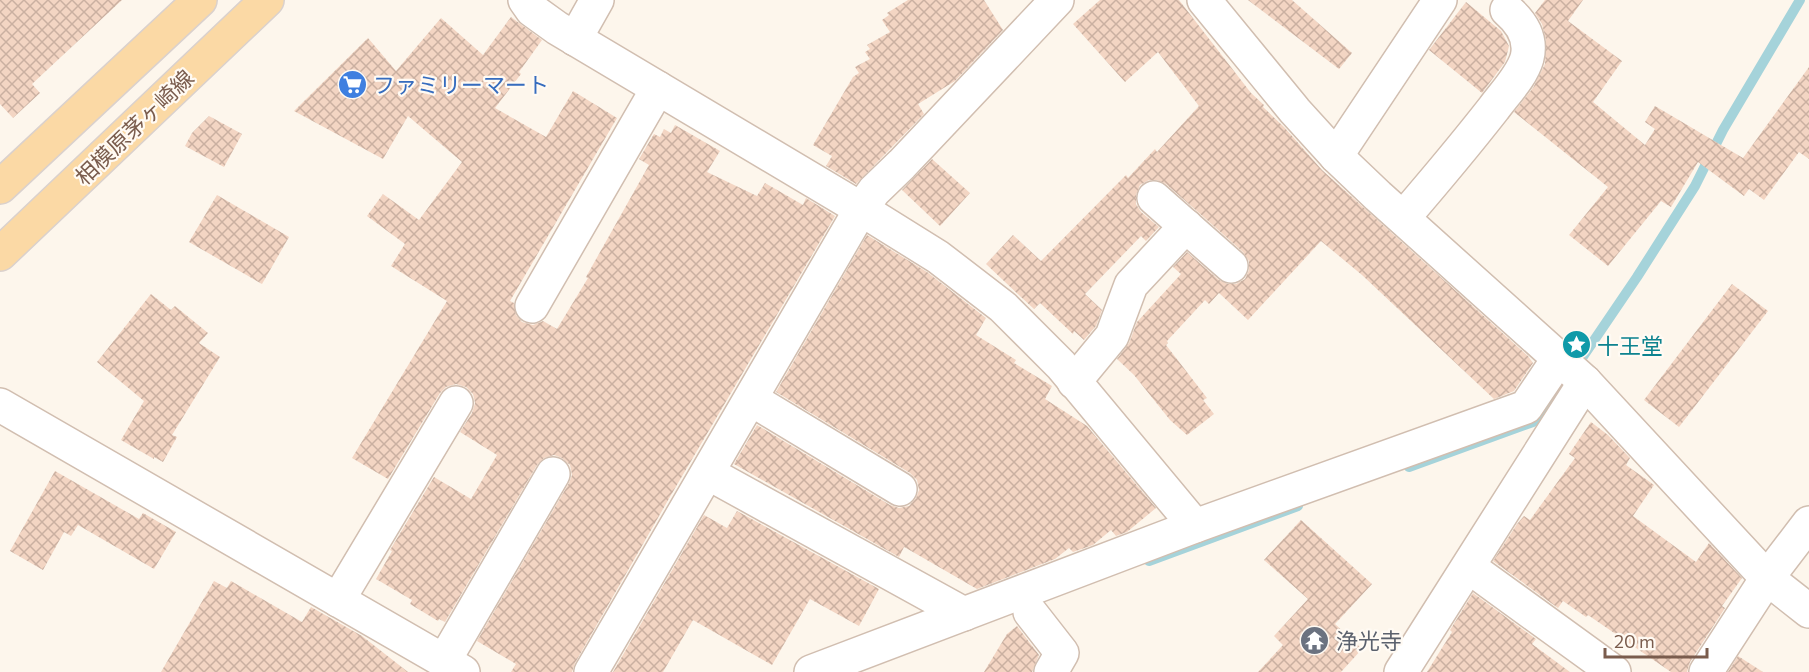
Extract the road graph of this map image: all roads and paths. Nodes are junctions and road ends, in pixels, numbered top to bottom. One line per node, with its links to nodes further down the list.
1 (200, 0): 12 (main road, 相模原茅ヶ崎線)
2 (267, 0): 17 (main road, 相模原茅ヶ崎線)
3 (525, 0): 9 (street)
4 (597, 0): 9 (street)
5 (1057, 0): 14 (street)
6 (1204, 0): 11 (street)
7 (1440, 0): 11 (street)
8 (1507, 10): 15 (street)
9 (575, 39): 10 (street)
10 (658, 88): 14 (street); 19 (street)
11 (1336, 156): 15 (street)
12 (0, 187)
13 (1154, 198): 16 (street)
14 (861, 209): 21 (street); 22 (street)
15 (1403, 218): 20 (street)
16 (1186, 226): 18 (street); 21 (street)
17 (0, 254)
18 (1231, 266)
19 (532, 306)
20 (1572, 370): 29 (street); 30 (street); 31 (street)
21 (1074, 382): 29 (street)
22 (750, 399): 25 (street); 27 (street)
23 (456, 404): 32 (street)
24 (0, 405): 32 (street)
25 (708, 473): 35 (street); 37 (street)
26 (553, 474): 36 (street)
27 (900, 489)
28 (1809, 523): 31 (street)
29 (1195, 526): 35 (street)
30 (1469, 567): 40 (street); 41 (street)
31 (1767, 578): 33 (street); 42 (street)
32 (338, 600): 36 (street)
33 (1809, 611)
34 (1030, 612): 39 (street)
35 (964, 614): 38 (street)
36 (453, 666)
37 (591, 672)
38 (811, 672)
39 (1051, 672)
40 (1401, 672)
41 (1614, 672)
42 (1706, 672)

